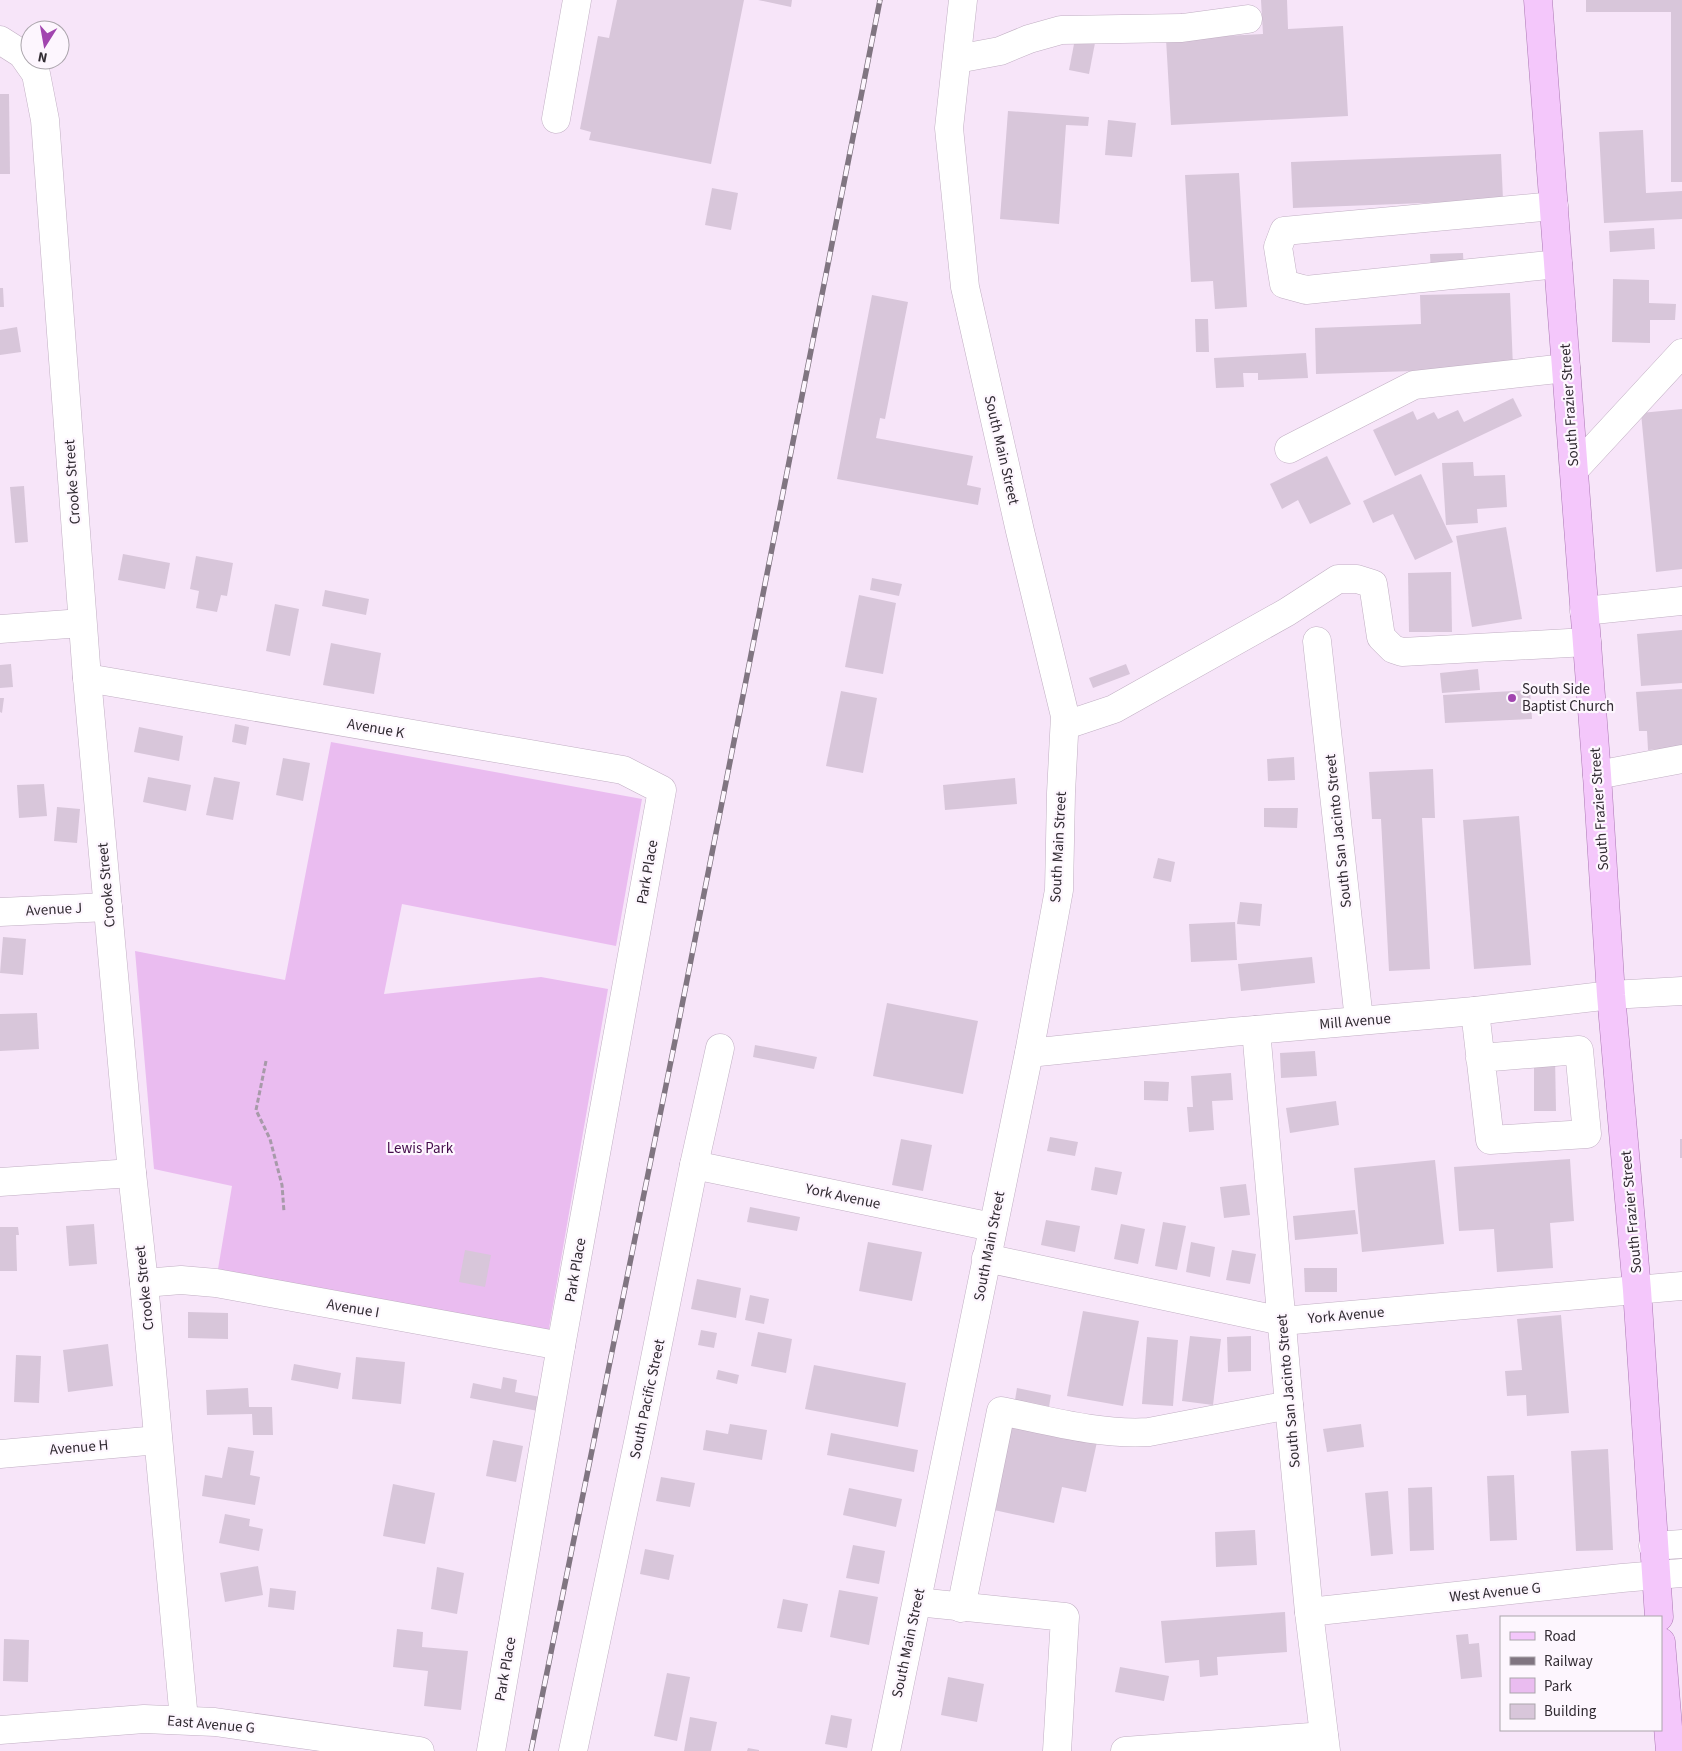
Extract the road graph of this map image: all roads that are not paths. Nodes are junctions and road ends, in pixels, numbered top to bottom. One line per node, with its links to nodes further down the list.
1 (576, 0): 7 (street)
2 (963, 0): 6 (street, South Main Street)
3 (1538, 0): 8 (main road, South Frazier Street)
4 (1248, 19): 6 (street)
5 (0, 40): 16 (street, Crooke Street)
6 (957, 59): 21 (street, South Main Street)
7 (556, 118)
8 (1554, 206): 9 (main road, South Frazier Street); 9 (street)
9 (1558, 264): 11 (main road, South Frazier Street)
10 (1682, 353): 13 (street)
11 (1566, 368): 12 (street); 13 (main road, South Frazier Street)
12 (1290, 449)
13 (1574, 470): 15 (main road, South Frazier Street)
14 (1682, 601): 15 (street)
15 (1584, 611): 19 (main road, South Frazier Street)
16 (82, 623): 17 (street); 20 (street, Crooke Street)
17 (0, 629)
18 (1318, 642): 30 (street, South San Jacinto Street)
19 (1587, 642): 21 (street); 23 (main road, South Frazier Street)
20 (87, 678): 24 (street, Avenue K); 25 (street, Crooke Street)
21 (1066, 725): 33 (street, South Main Street)
22 (1682, 759): 23 (street)
23 (1597, 775): 28 (main road, South Frazier Street)
24 (662, 790): 46 (street, Park Place)
25 (108, 907): 26 (street, Avenue J); 38 (street, Crooke Street)
26 (0, 912)
27 (1682, 991): 28 (street, Mill Avenue)
28 (1611, 996): 29 (street, Mill Avenue); 35 (main road, South Frazier Street)
29 (1474, 1011): 30 (street, Mill Avenue); 34 (street)
30 (1359, 1020): 31 (street, Mill Avenue)
31 (1256, 1030): 33 (street, Mill Avenue); 45 (street, South San Jacinto Street)
32 (720, 1048): 37 (street, South Pacific Street)
33 (1029, 1053): 40 (street, South Main Street)
34 (1480, 1058): 36 (street); 36 (street)
35 (1624, 1132): 36 (street); 44 (main road, South Frazier Street)
36 (1587, 1134)
37 (694, 1165): 40 (street, York Avenue); 66 (street, South Pacific Street)
38 (132, 1173): 39 (street); 42 (street, Crooke Street)
39 (0, 1182)
40 (992, 1227): 41 (street, South Main Street)
41 (986, 1258): 45 (street, York Avenue); 54 (street, South Main Street)
42 (144, 1283): 46 (street, Avenue I); 48 (street, Crooke Street)
43 (1682, 1286): 44 (street, York Avenue)
44 (1637, 1290): 45 (street, York Avenue); 51 (main road, South Frazier Street)
45 (1282, 1321): 47 (street, South San Jacinto Street)
46 (561, 1346): 65 (street, Park Place)
47 (1289, 1405): 55 (street); 56 (street, South San Jacinto Street)
48 (158, 1440): 49 (street, Avenue H); 59 (street, Crooke Street)
49 (0, 1454)
50 (1682, 1544): 51 (street)
51 (1653, 1546): 53 (main road, South Frazier Street)
52 (1682, 1573): 53 (street, West Avenue G)
53 (1655, 1575): 56 (street, West Avenue G); 57 (main road, South Frazier Street)
54 (917, 1602): 55 (street); 67 (street, South Main Street)
55 (961, 1608): 68 (street)
56 (1309, 1612): 62 (street, South San Jacinto Street)
57 (1659, 1616)
58 (1662, 1654): 70 (main road)
59 (184, 1720): 60 (street, East Avenue G); 61 (street, East Avenue G)
60 (0, 1730)
61 (294, 1742): 64 (street, East Avenue G)
62 (1325, 1743): 63 (street)
63 (1166, 1749): 69 (street)
64 (420, 1751)
65 (491, 1751)
66 (573, 1751)
67 (886, 1751)
68 (1057, 1751)
69 (1125, 1751)
70 (1670, 1751)

